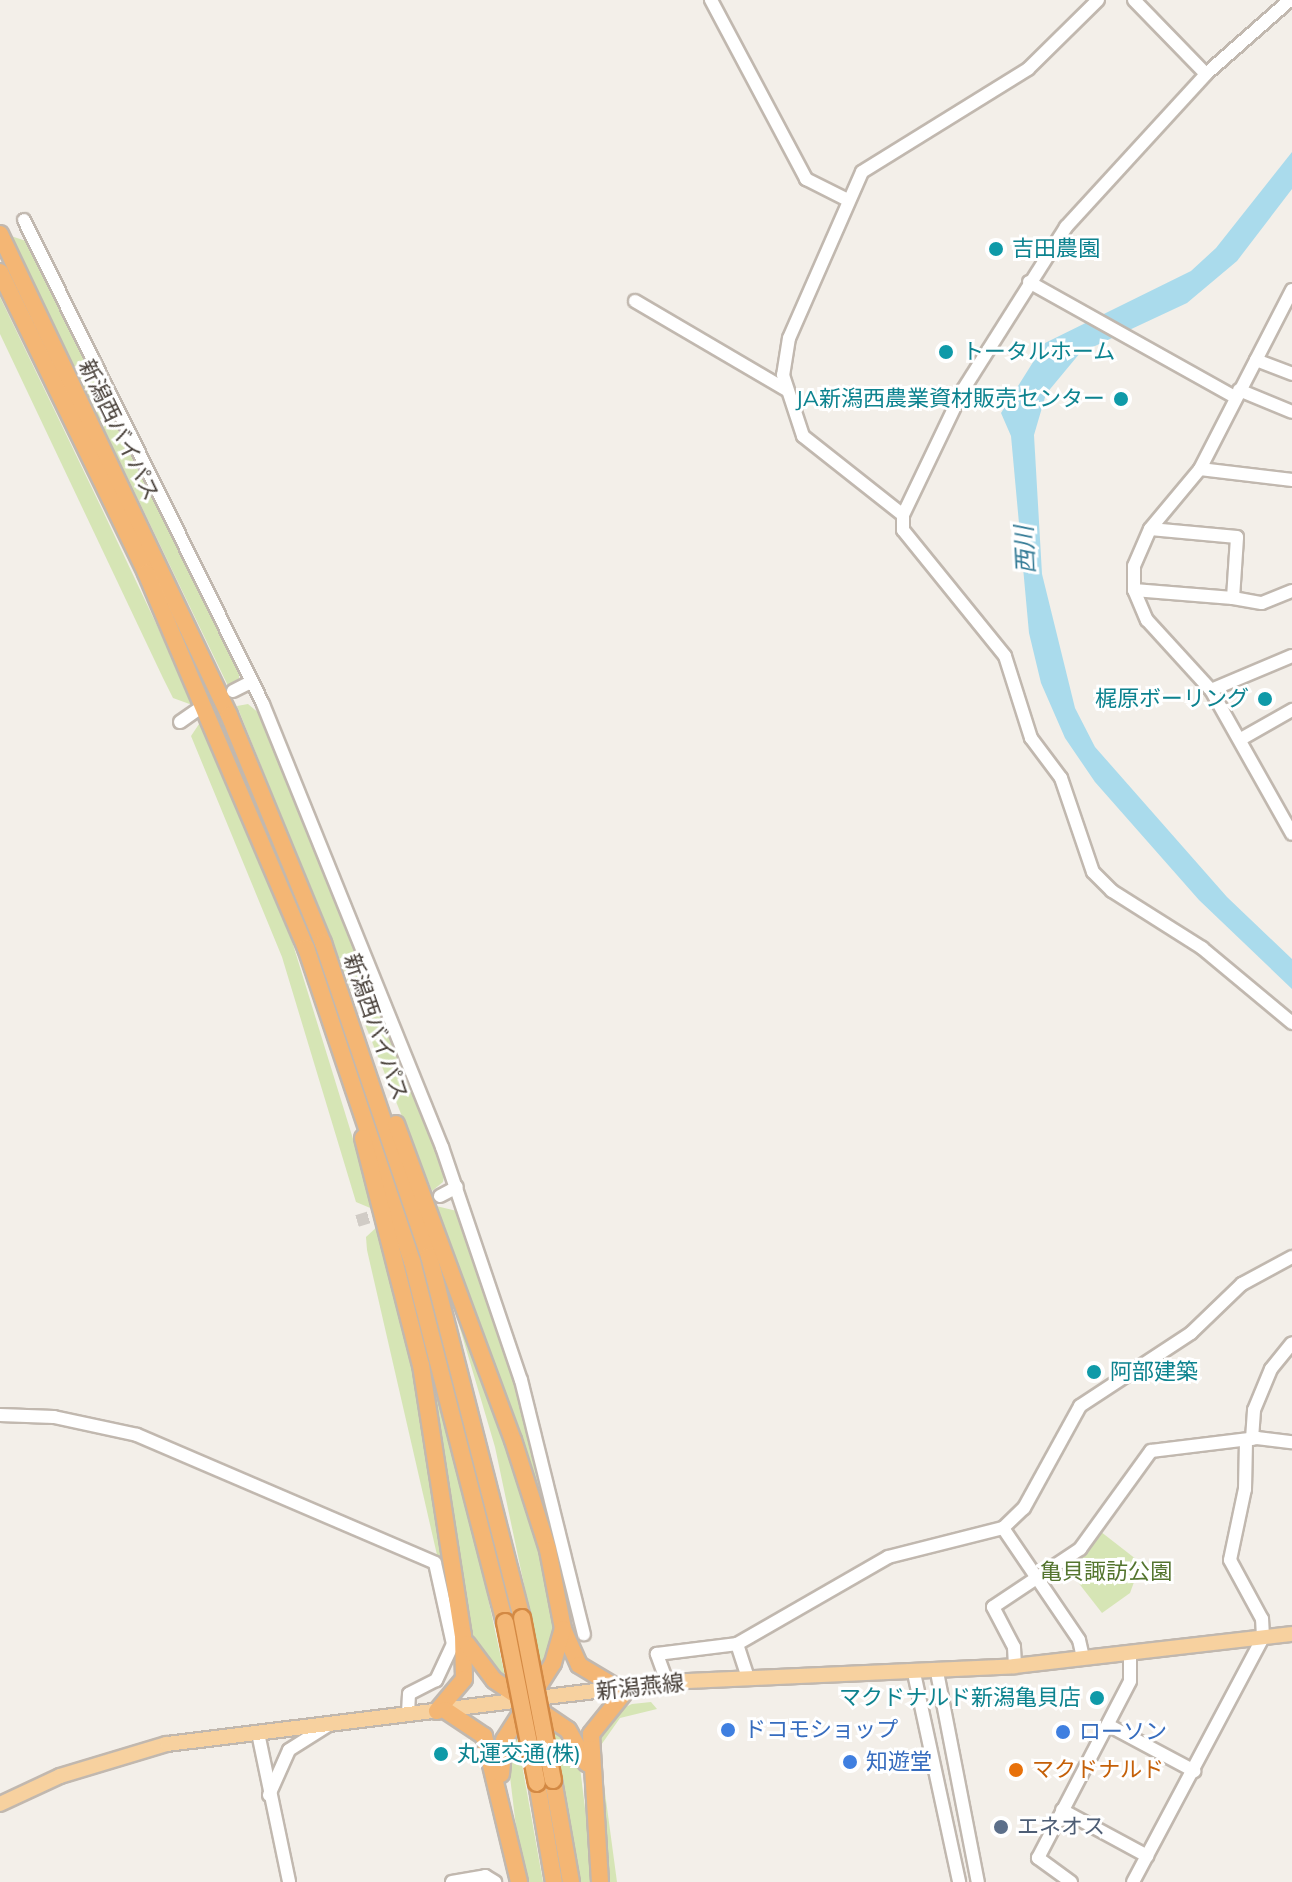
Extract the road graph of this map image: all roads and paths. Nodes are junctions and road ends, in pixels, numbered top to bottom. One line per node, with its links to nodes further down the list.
1 (711, 0): 6 (street)
2 (1098, 0): 6 (street)
3 (1134, 0): 5 (street)
4 (1290, 0): 5 (street)
5 (1206, 74): 10 (street)
6 (848, 200): 15 (street)
7 (24, 220): 26 (street)
8 (0, 234): 35 (highway, 新潟西バイパス)
9 (0, 272): 36 (highway, 新潟西バイパス)
10 (1029, 282): 16 (street); 20 (street)
11 (1292, 290): 13 (street)
12 (635, 301): 15 (street)
13 (1256, 360): 14 (street); 16 (street)
14 (1292, 374)
15 (787, 390): 20 (street)
16 (1237, 393): 17 (street); 18 (street)
17 (1292, 412)
18 (1200, 469): 19 (street); 21 (street)
19 (1292, 480)
20 (903, 515): 34 (street)
21 (1150, 529): 22 (street); 24 (street)
22 (1134, 590): 24 (street); 27 (street)
23 (1292, 591): 24 (street)
24 (1233, 598)
25 (1292, 656): 27 (street)
26 (249, 683): 28 (street); 37 (street)
27 (1211, 690): 32 (street)
28 (233, 691)
29 (1292, 710): 32 (street)
30 (196, 711): 31 (street)
31 (180, 722)
32 (1241, 739): 33 (street)
33 (1292, 834)
34 (1292, 1023)
35 (362, 1050): 46 (highway, 新潟西バイパス); 47 (highway)
36 (345, 1056): 46 (highway, 新潟西バイパス); 50 (highway)
37 (457, 1187): 38 (street); 48 (street)
38 (440, 1196)
39 (1292, 1257): 44 (street)
40 (1292, 1343): 42 (street)
41 (0, 1415): 63 (street)
42 (1249, 1441): 43 (street); 45 (street); 51 (street)
43 (1292, 1442)
44 (1003, 1528): 45 (street); 52 (street)
45 (1037, 1579): 54 (street); 55 (street)
46 (513, 1620): 69 (highway, 新潟西バイパス, bridge)
47 (563, 1629): 60 (highway); 61 (highway)
48 (584, 1634)
49 (1292, 1634): 51 (main road, 新潟燕線)
50 (463, 1635): 61 (highway); 62 (highway)
51 (1263, 1637): 53 (main road, 新潟燕線); 68 (street)
52 (737, 1644): 58 (street); 59 (street)
53 (1130, 1653): 54 (main road, 新潟燕線); 64 (street)
54 (1083, 1658): 55 (main road, 新潟燕線)
55 (1015, 1666): 56 (main road, 新潟燕線)
56 (937, 1672): 57 (main road, 新潟燕線); 83 (street)
57 (914, 1673): 58 (main road, 新潟燕線); 82 (street)
58 (748, 1678): 59 (main road, 新潟燕線)
59 (667, 1682): 60 (main road, 新潟燕線)
60 (624, 1689): 61 (main road, 新潟燕線); 67 (highway)
61 (528, 1699): 62 (main road, 新潟燕線); 67 (highway); 70 (highway)
62 (441, 1711): 63 (main road, 新潟燕線); 70 (highway)
63 (408, 1715): 65 (main road, 新潟燕線)
64 (1108, 1725): 68 (street); 73 (street)
65 (327, 1726): 66 (main road, 新潟燕線); 71 (street)
66 (258, 1733): 71 (street); 72 (main road, 新潟燕線)
67 (589, 1769): 81 (highway)
68 (1194, 1771): 74 (street)
69 (545, 1782): 79 (highway, 新潟西バイパス); 80 (highway, 新潟西バイパス)
70 (501, 1788): 78 (highway)
71 (269, 1795): 75 (street)
72 (0, 1804)
73 (1062, 1810): 74 (street); 84 (street)
74 (1147, 1856): 85 (street)
75 (289, 1882)
76 (452, 1882): 77 (street)
77 (495, 1882)
78 (519, 1882)
79 (554, 1882)
80 (571, 1882)
81 (600, 1882)
82 (959, 1882)
83 (978, 1882)
84 (1071, 1882)
85 (1133, 1882)

